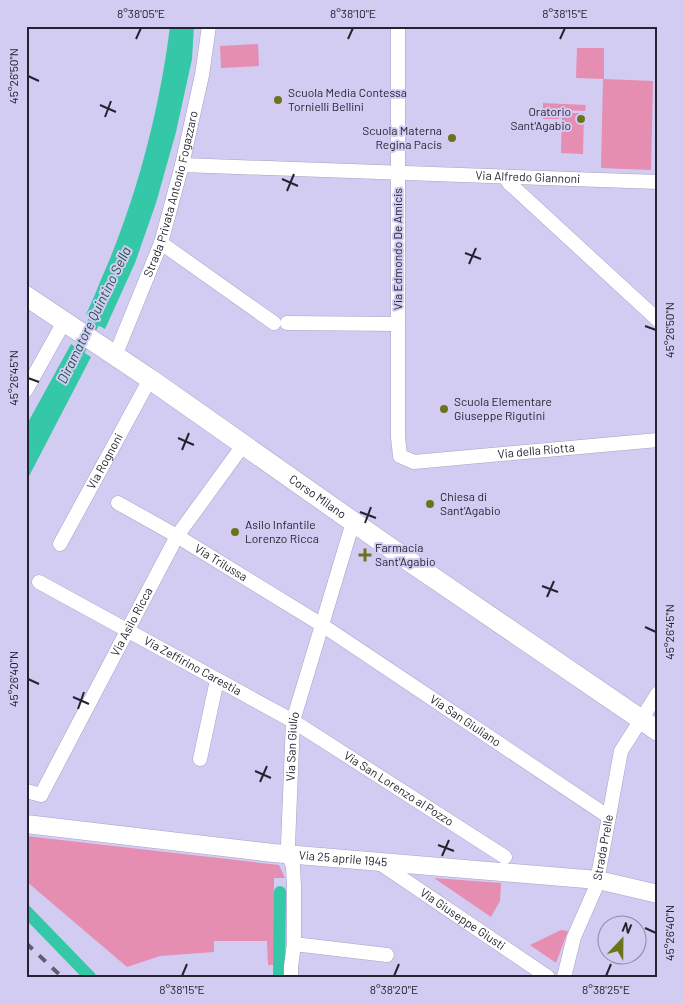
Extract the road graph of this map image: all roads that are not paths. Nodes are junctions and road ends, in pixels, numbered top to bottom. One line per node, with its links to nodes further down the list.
1 (210, 26): 3 (street, Strada Privata Antonio Fogazzaro)
2 (398, 26): 4 (street, Via Edmondo De Amicis)
3 (182, 165): 4 (street, Via Alfredo Giannoni); 7 (street, Strada Privata Antonio Fogazzaro)
4 (398, 173): 5 (street, Via Alfredo Giannoni); 11 (street, Via Edmondo De Amicis)
5 (505, 176): 6 (street, Via Alfredo Giannoni); 9 (street)
6 (658, 182)
7 (161, 243): 11 (street); 12 (street, Strada Privata Antonio Fogazzaro)
8 (26, 296): 10 (main road, Corso Milano)
9 (658, 320)
10 (68, 324): 12 (main road, Corso Milano); 14 (street)
11 (398, 324): 17 (street, Via Edmondo De Amicis)
12 (108, 351): 13 (main road, Corso Milano)
13 (150, 380): 16 (main road, Corso Milano); 21 (street, Via Rognoni)
14 (26, 390)
15 (658, 440): 17 (street, Via della Riotta)
16 (244, 444): 19 (main road, Corso Milano); 20 (street, Via Asilo Ricca)
17 (414, 462)
18 (118, 503): 20 (street, Via Trilussa)
19 (353, 522): 23 (street, Via San Giulio); 27 (main road, Corso Milano)
20 (177, 536): 23 (street, Via Trilussa); 24 (street, Via Asilo Ricca)
21 (60, 544)
22 (39, 582): 24 (street, Via Zeffirino Carestia)
23 (322, 625): 28 (street, Via San Giulio); 32 (street, Via San Giuliano)
24 (127, 630): 25 (street, Via Zeffirino Carestia); 31 (street, Via Asilo Ricca)
25 (218, 680): 28 (street, Via Zeffirino Carestia); 30 (street)
26 (658, 692): 27 (street, Strada Prelle)
27 (640, 718): 29 (main road, Corso Milano); 32 (street, Strada Prelle)
28 (293, 721): 34 (street, Via San Giulio); 35 (street, Via San Lorenzo al Pozzo)
29 (658, 731)
30 (200, 759)
31 (26, 791)
32 (609, 816): 37 (street, Strada Prelle)
33 (26, 824): 34 (street, Via 25 aprile 1945)
34 (280, 854): 36 (street, Via 25 aprile 1945); 39 (street, Via San Giulio)
35 (505, 857)
36 (378, 862): 37 (street, Via 25 aprile 1945); 42 (street, Via Giuseppe Giusti)
37 (598, 880): 38 (street, Via 25 aprile 1945); 43 (street, Strada Prelle)
38 (658, 894)
39 (294, 944): 40 (street); 41 (street, Via San Giulio)
40 (387, 955)
41 (291, 977)
42 (548, 977)
43 (564, 977)

